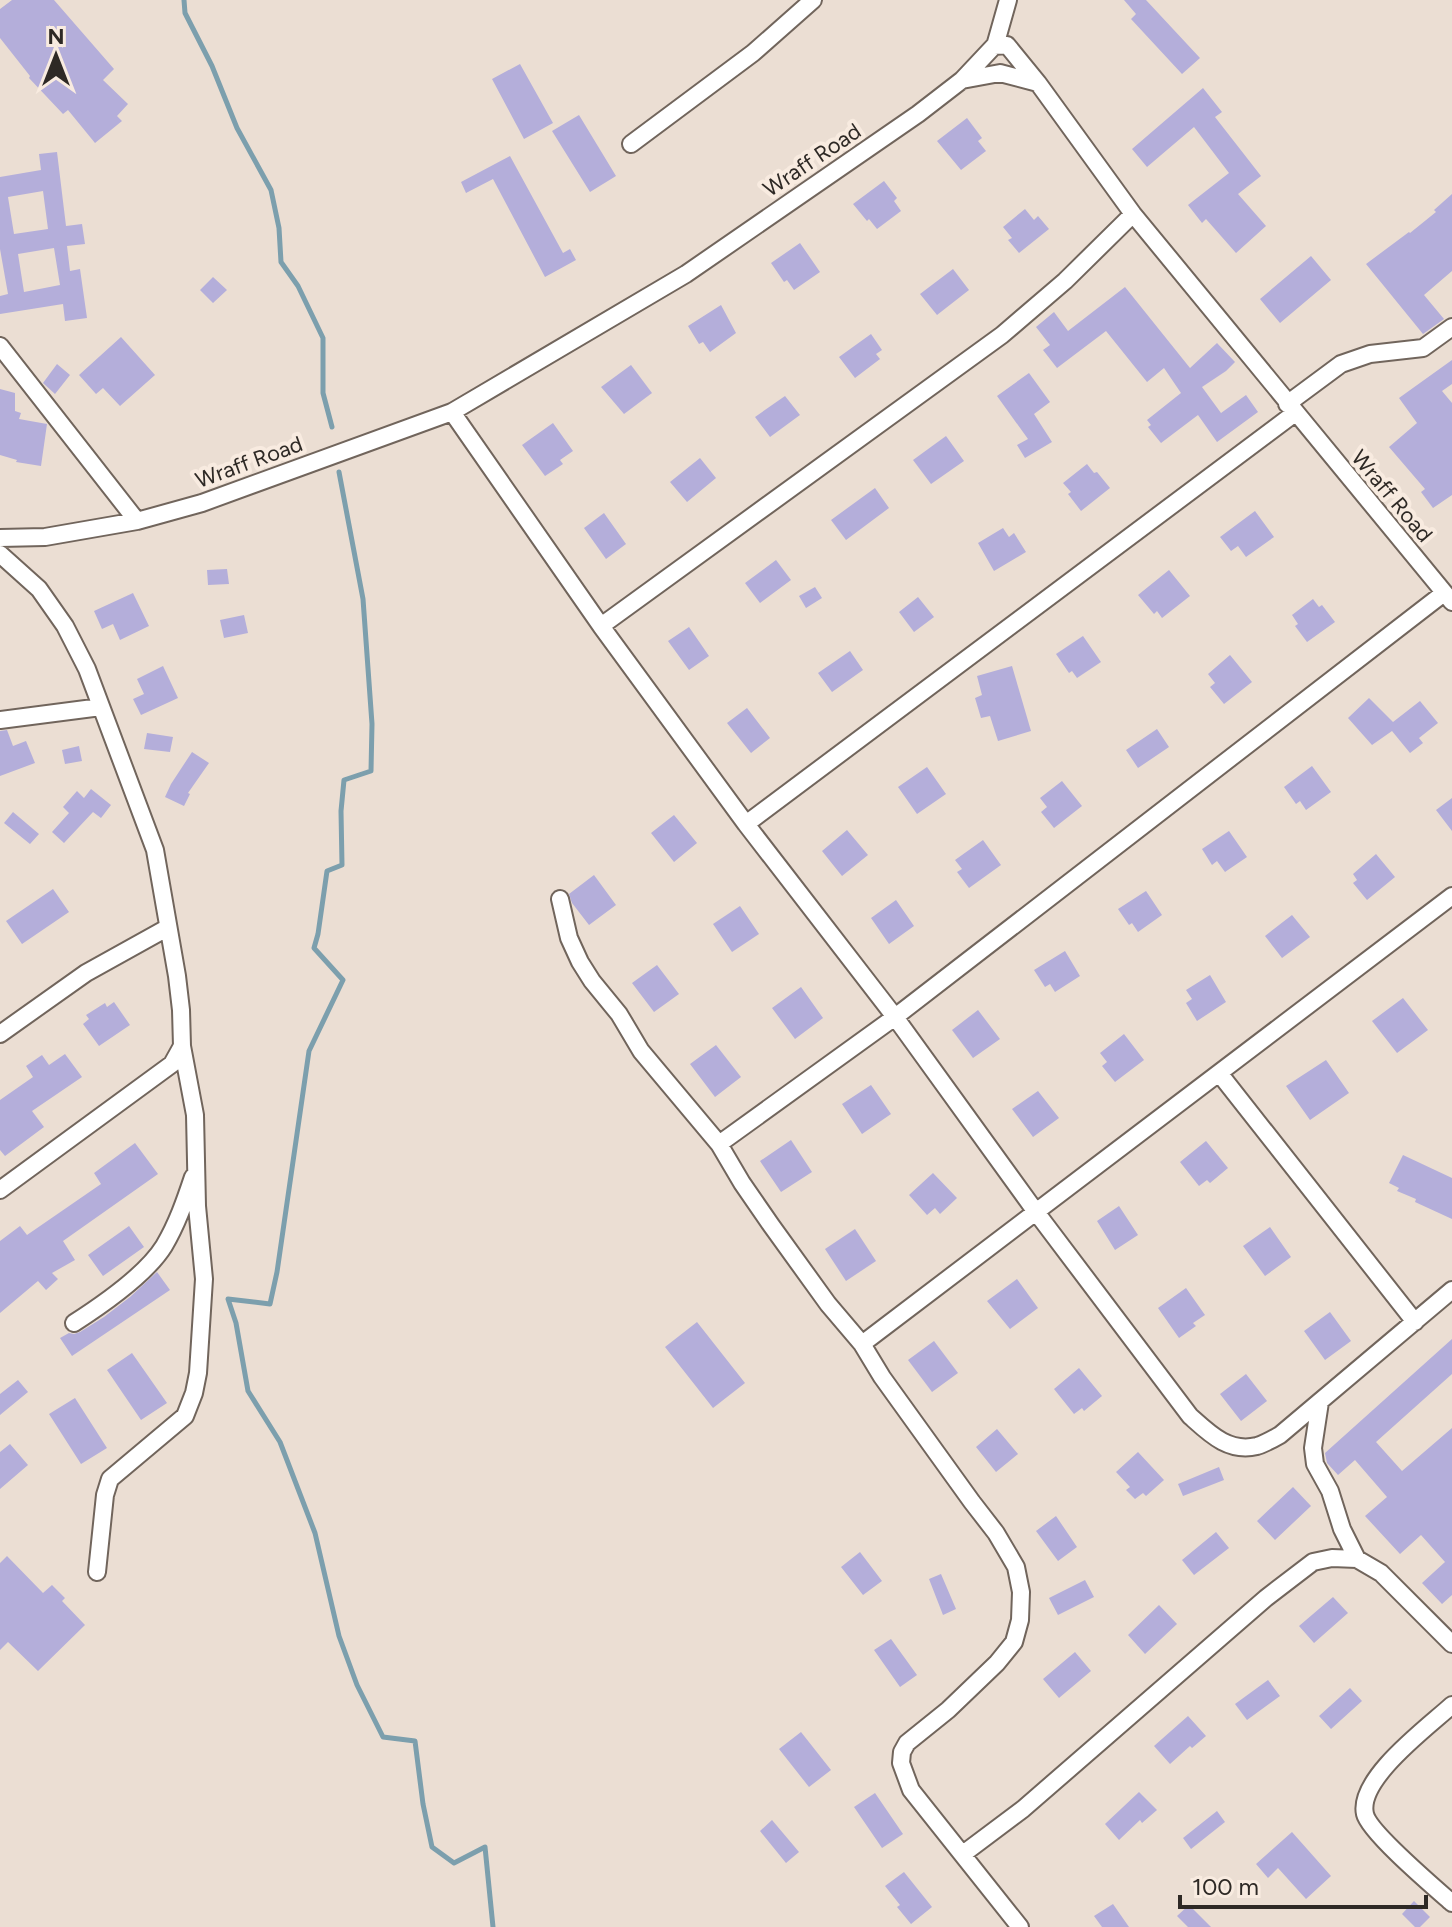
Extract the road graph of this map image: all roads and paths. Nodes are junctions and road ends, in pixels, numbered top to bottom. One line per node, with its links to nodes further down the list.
1 (813, 0): 6 (street)
2 (1008, 0): 3 (street)
3 (995, 46): 4 (street); 5 (street)
4 (962, 80): 5 (street, Wraff Road); 11 (street, Wraff Road)
5 (1038, 83): 7 (street, Wraff Road)
6 (631, 144)
7 (1133, 214): 10 (street, Wraff Road); 16 (street)
8 (1452, 327): 10 (street)
9 (0, 346): 12 (street)
10 (1291, 409): 15 (street, Wraff Road); 19 (street)
11 (452, 412): 12 (street, Wraff Road); 16 (street)
12 (137, 521): 13 (street, Wraff Road)
13 (0, 538)
14 (0, 554): 17 (street)
15 (1448, 598): 23 (street)
16 (601, 626): 19 (street)
17 (101, 707): 18 (street); 22 (street)
18 (0, 720)
19 (746, 824): 23 (street)
20 (1452, 896): 26 (street)
21 (560, 899): 27 (street)
22 (167, 928): 24 (street); 25 (street)
23 (895, 1017): 27 (street); 30 (street)
24 (0, 1034)
25 (182, 1046): 28 (street); 29 (street)
26 (1219, 1073): 30 (street); 32 (street)
27 (719, 1144): 34 (street)
28 (196, 1169): 33 (street); 39 (street)
29 (0, 1190)
30 (1036, 1212): 34 (street); 35 (street)
31 (1452, 1290): 32 (street)
32 (1415, 1322): 35 (street)
33 (74, 1323)
34 (862, 1344): 42 (street)
35 (1320, 1402): 36 (street)
36 (1342, 1529): 37 (street); 38 (street)
37 (1326, 1559): 38 (street); 42 (street)
38 (1357, 1559): 40 (street)
39 (97, 1572)
40 (1452, 1644)
41 (1452, 1705): 43 (street)
42 (963, 1854): 44 (street)
43 (1452, 1903)
44 (1020, 1927)

